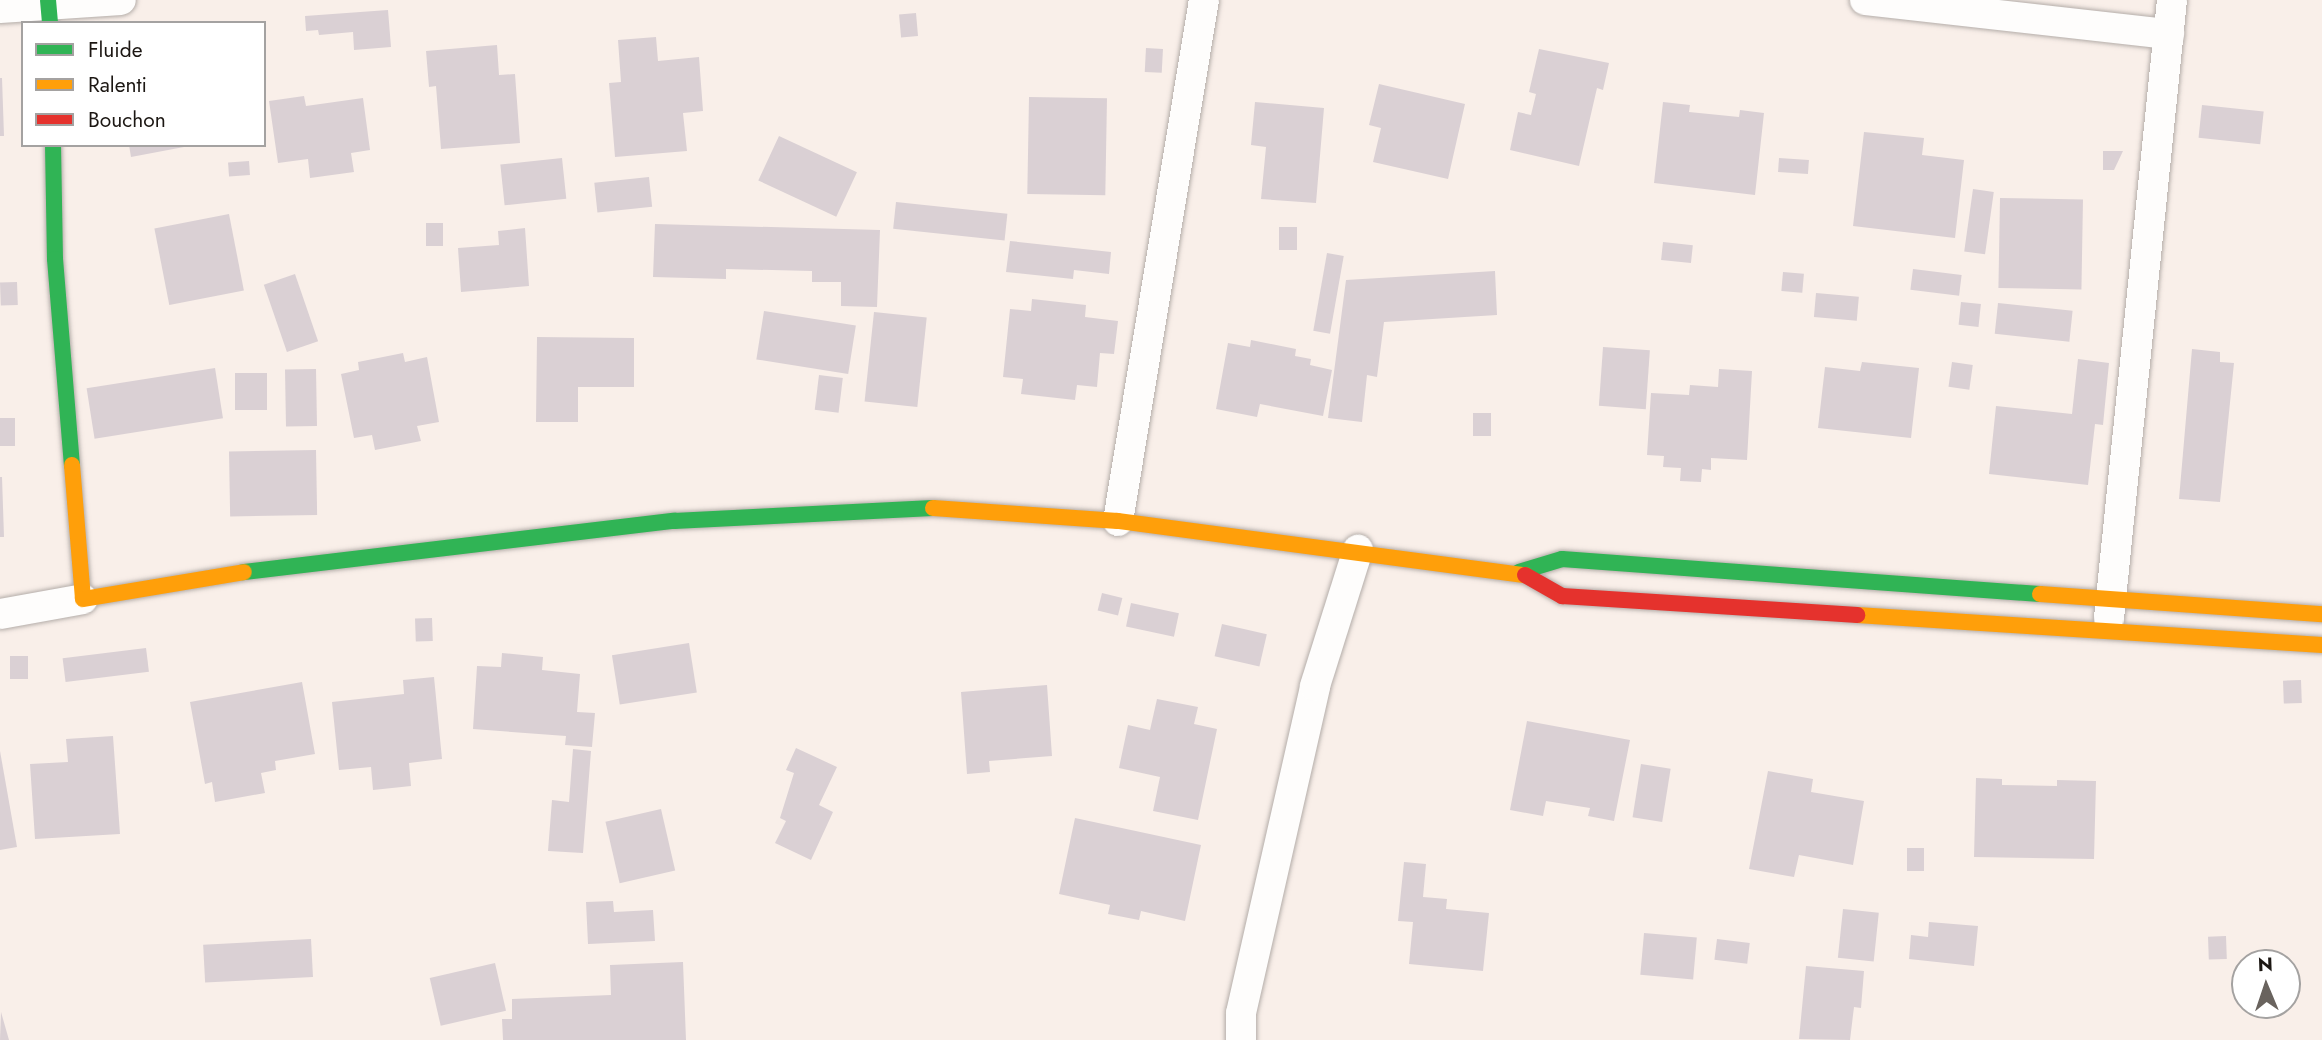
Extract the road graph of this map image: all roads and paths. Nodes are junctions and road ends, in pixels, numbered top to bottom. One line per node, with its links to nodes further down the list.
1 (121, 0): 6 (street)
2 (1204, 0): 9 (street)
3 (1865, 0): 7 (street)
4 (2172, 0): 7 (street)
5 (0, 8): 6 (street)
6 (49, 10)
7 (2169, 34): 14 (street)
8 (53, 147): 15 (street)
9 (1118, 521): 10 (street); 15 (street)
10 (1359, 550): 11 (street); 22 (street)
11 (1519, 572): 12 (street); 16 (street)
12 (1740, 574): 13 (street); 16 (street)
13 (1957, 590): 14 (street); 19 (street)
14 (2111, 597): 18 (street); 20 (street)
15 (83, 599): 17 (street)
16 (1740, 608): 19 (street)
17 (0, 614)
18 (2322, 614)
19 (1959, 622): 20 (street)
20 (2108, 628): 21 (street)
21 (2322, 645)
22 (1241, 1040)

